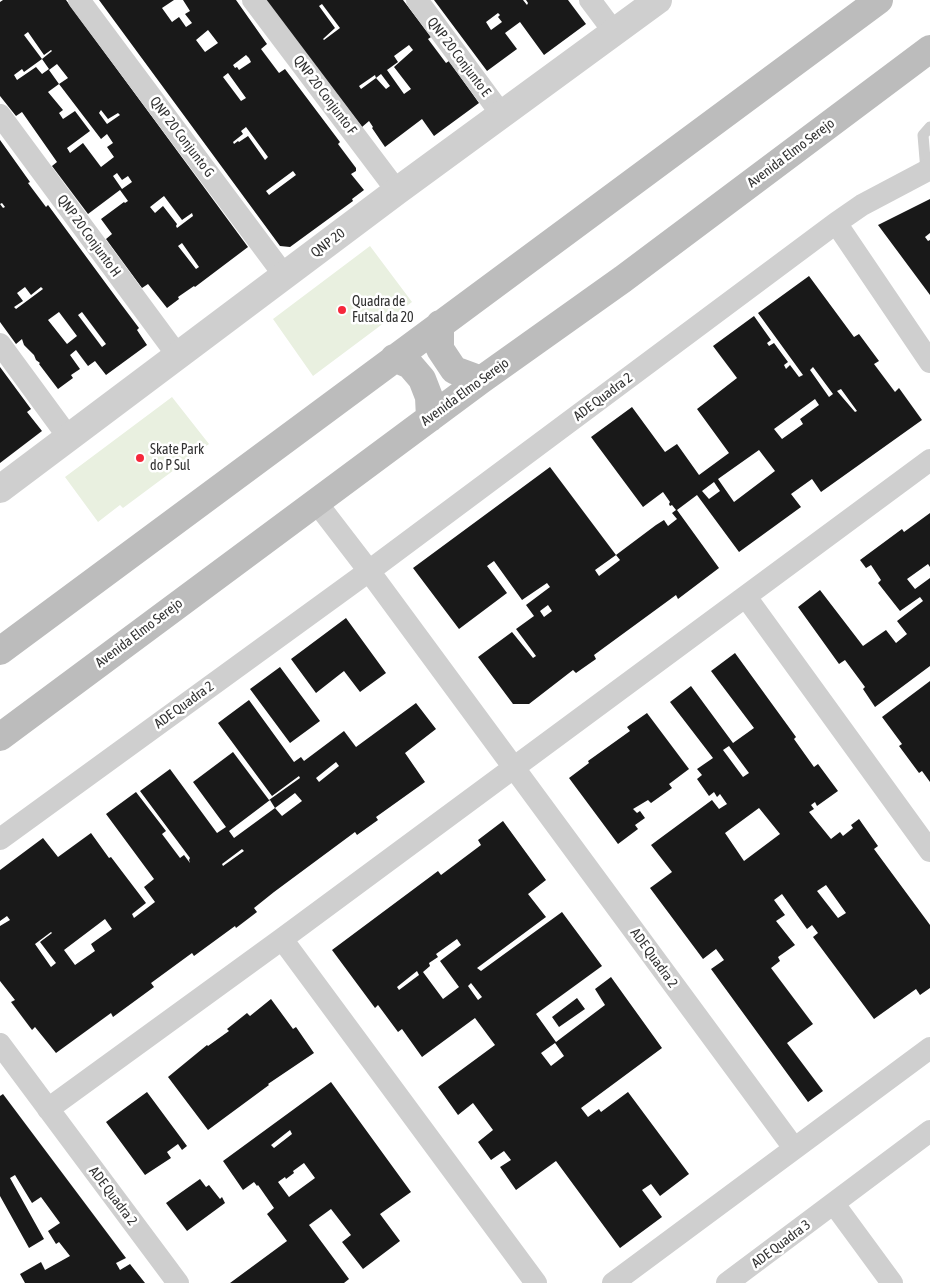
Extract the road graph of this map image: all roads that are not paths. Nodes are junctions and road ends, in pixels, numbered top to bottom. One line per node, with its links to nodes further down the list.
1 (80, 0): 15 (street, QNP 20 Conjunto G)
2 (253, 0): 13 (street, QNP 20 Conjunto F)
3 (417, 0): 10 (street, QNP 20 Conjunto E)
4 (590, 0): 7 (street)
5 (658, 0): 7 (street, QNP 20)
6 (879, 0): 16 (main road)
7 (614, 32): 10 (street, QNP 20)
8 (930, 49): 21 (main road, Avenida Elmo Serejo)
9 (0, 115): 18 (street, QNP 20 Conjunto H)
10 (502, 115): 13 (street, QNP 20)
11 (930, 126): 12 (lane)
12 (928, 170): 14 (street, ADE Quadra 2)
13 (397, 191): 15 (street, QNP 20)
14 (836, 223): 20 (street); 27 (street, ADE Quadra 2)
15 (284, 275): 18 (street, QNP 20)
16 (440, 324): 19 (main road); 21 (main road)
17 (0, 344): 23 (street)
18 (178, 356): 23 (street, QNP 20)
19 (394, 358): 22 (main road); 29 (main road)
20 (930, 362)
21 (480, 380): 22 (main road, Avenida Elmo Serejo)
22 (430, 418): 26 (main road, Avenida Elmo Serejo)
23 (69, 438): 25 (street, QNP 20)
24 (930, 460): 28 (street)
25 (0, 489)
26 (316, 502): 27 (street, ADE Quadra 2); 30 (main road, Avenida Elmo Serejo)
27 (370, 571): 31 (street, ADE Quadra 2); 32 (street, ADE Quadra 2)
28 (746, 597): 31 (street); 33 (street)
29 (0, 651)
30 (0, 737)
31 (514, 767): 34 (street); 39 (street, ADE Quadra 2)
32 (0, 839)
33 (930, 851)
34 (282, 939): 37 (street); 42 (street)
35 (0, 1044): 37 (street, ADE Quadra 2)
36 (930, 1048): 39 (street)
37 (48, 1109): 41 (street, ADE Quadra 2)
38 (930, 1131): 40 (street, ADE Quadra 3)
39 (794, 1148): 43 (street)
40 (834, 1204): 44 (street, ADE Quadra 3); 45 (street)
41 (178, 1283)
42 (536, 1283)
43 (613, 1283)
44 (727, 1283)
45 (892, 1283)

